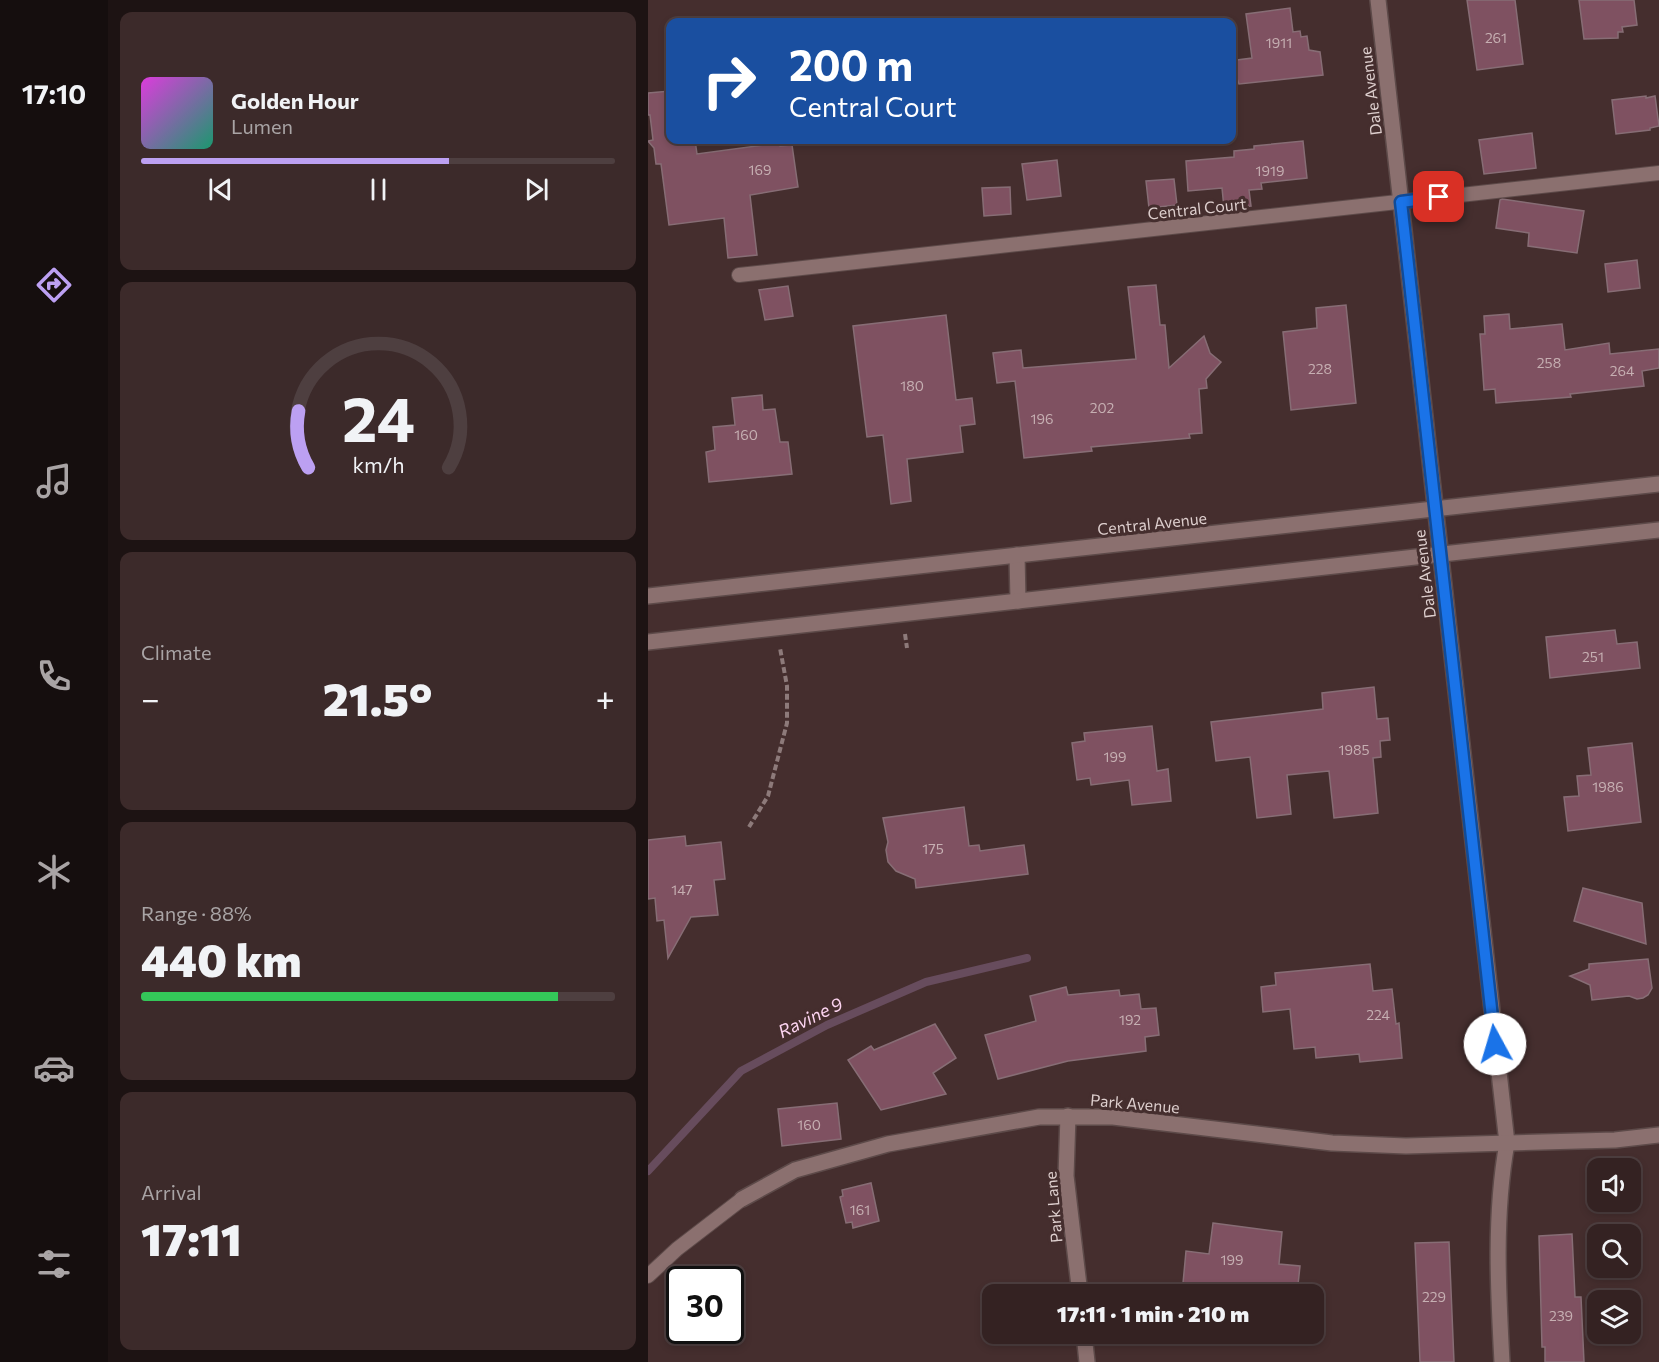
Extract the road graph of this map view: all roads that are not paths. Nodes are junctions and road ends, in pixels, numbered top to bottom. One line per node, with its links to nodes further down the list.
1 (1378, 0): 3 (street, Dale Avenue)
2 (1659, 173): 3 (lane, Central Court)
3 (1401, 202): 4 (lane, Central Court); 6 (street, Dale Avenue)
4 (739, 275)
5 (1659, 484): 6 (street, Central Avenue)
6 (1434, 509): 8 (street, Central Avenue); 9 (street, Dale Avenue)
7 (1659, 530): 9 (street)
8 (1017, 555): 10 (street, Central Avenue); 11 (street)
9 (1440, 555): 11 (street); 15 (street, Dale Avenue)
10 (648, 596)
11 (1018, 601): 12 (street)
12 (648, 642)
13 (1068, 1116): 15 (street, Park Avenue); 16 (street, Park Avenue); 18 (street, Park Lane)
14 (1659, 1135): 15 (street, Park Avenue)
15 (1507, 1143): 21 (street, Dale Avenue)
16 (742, 1199): 17 (lane, Park Avenue)
17 (648, 1276)
18 (1079, 1284)
19 (1085, 1344): 20 (street)
20 (1087, 1362)
21 (1502, 1362)

